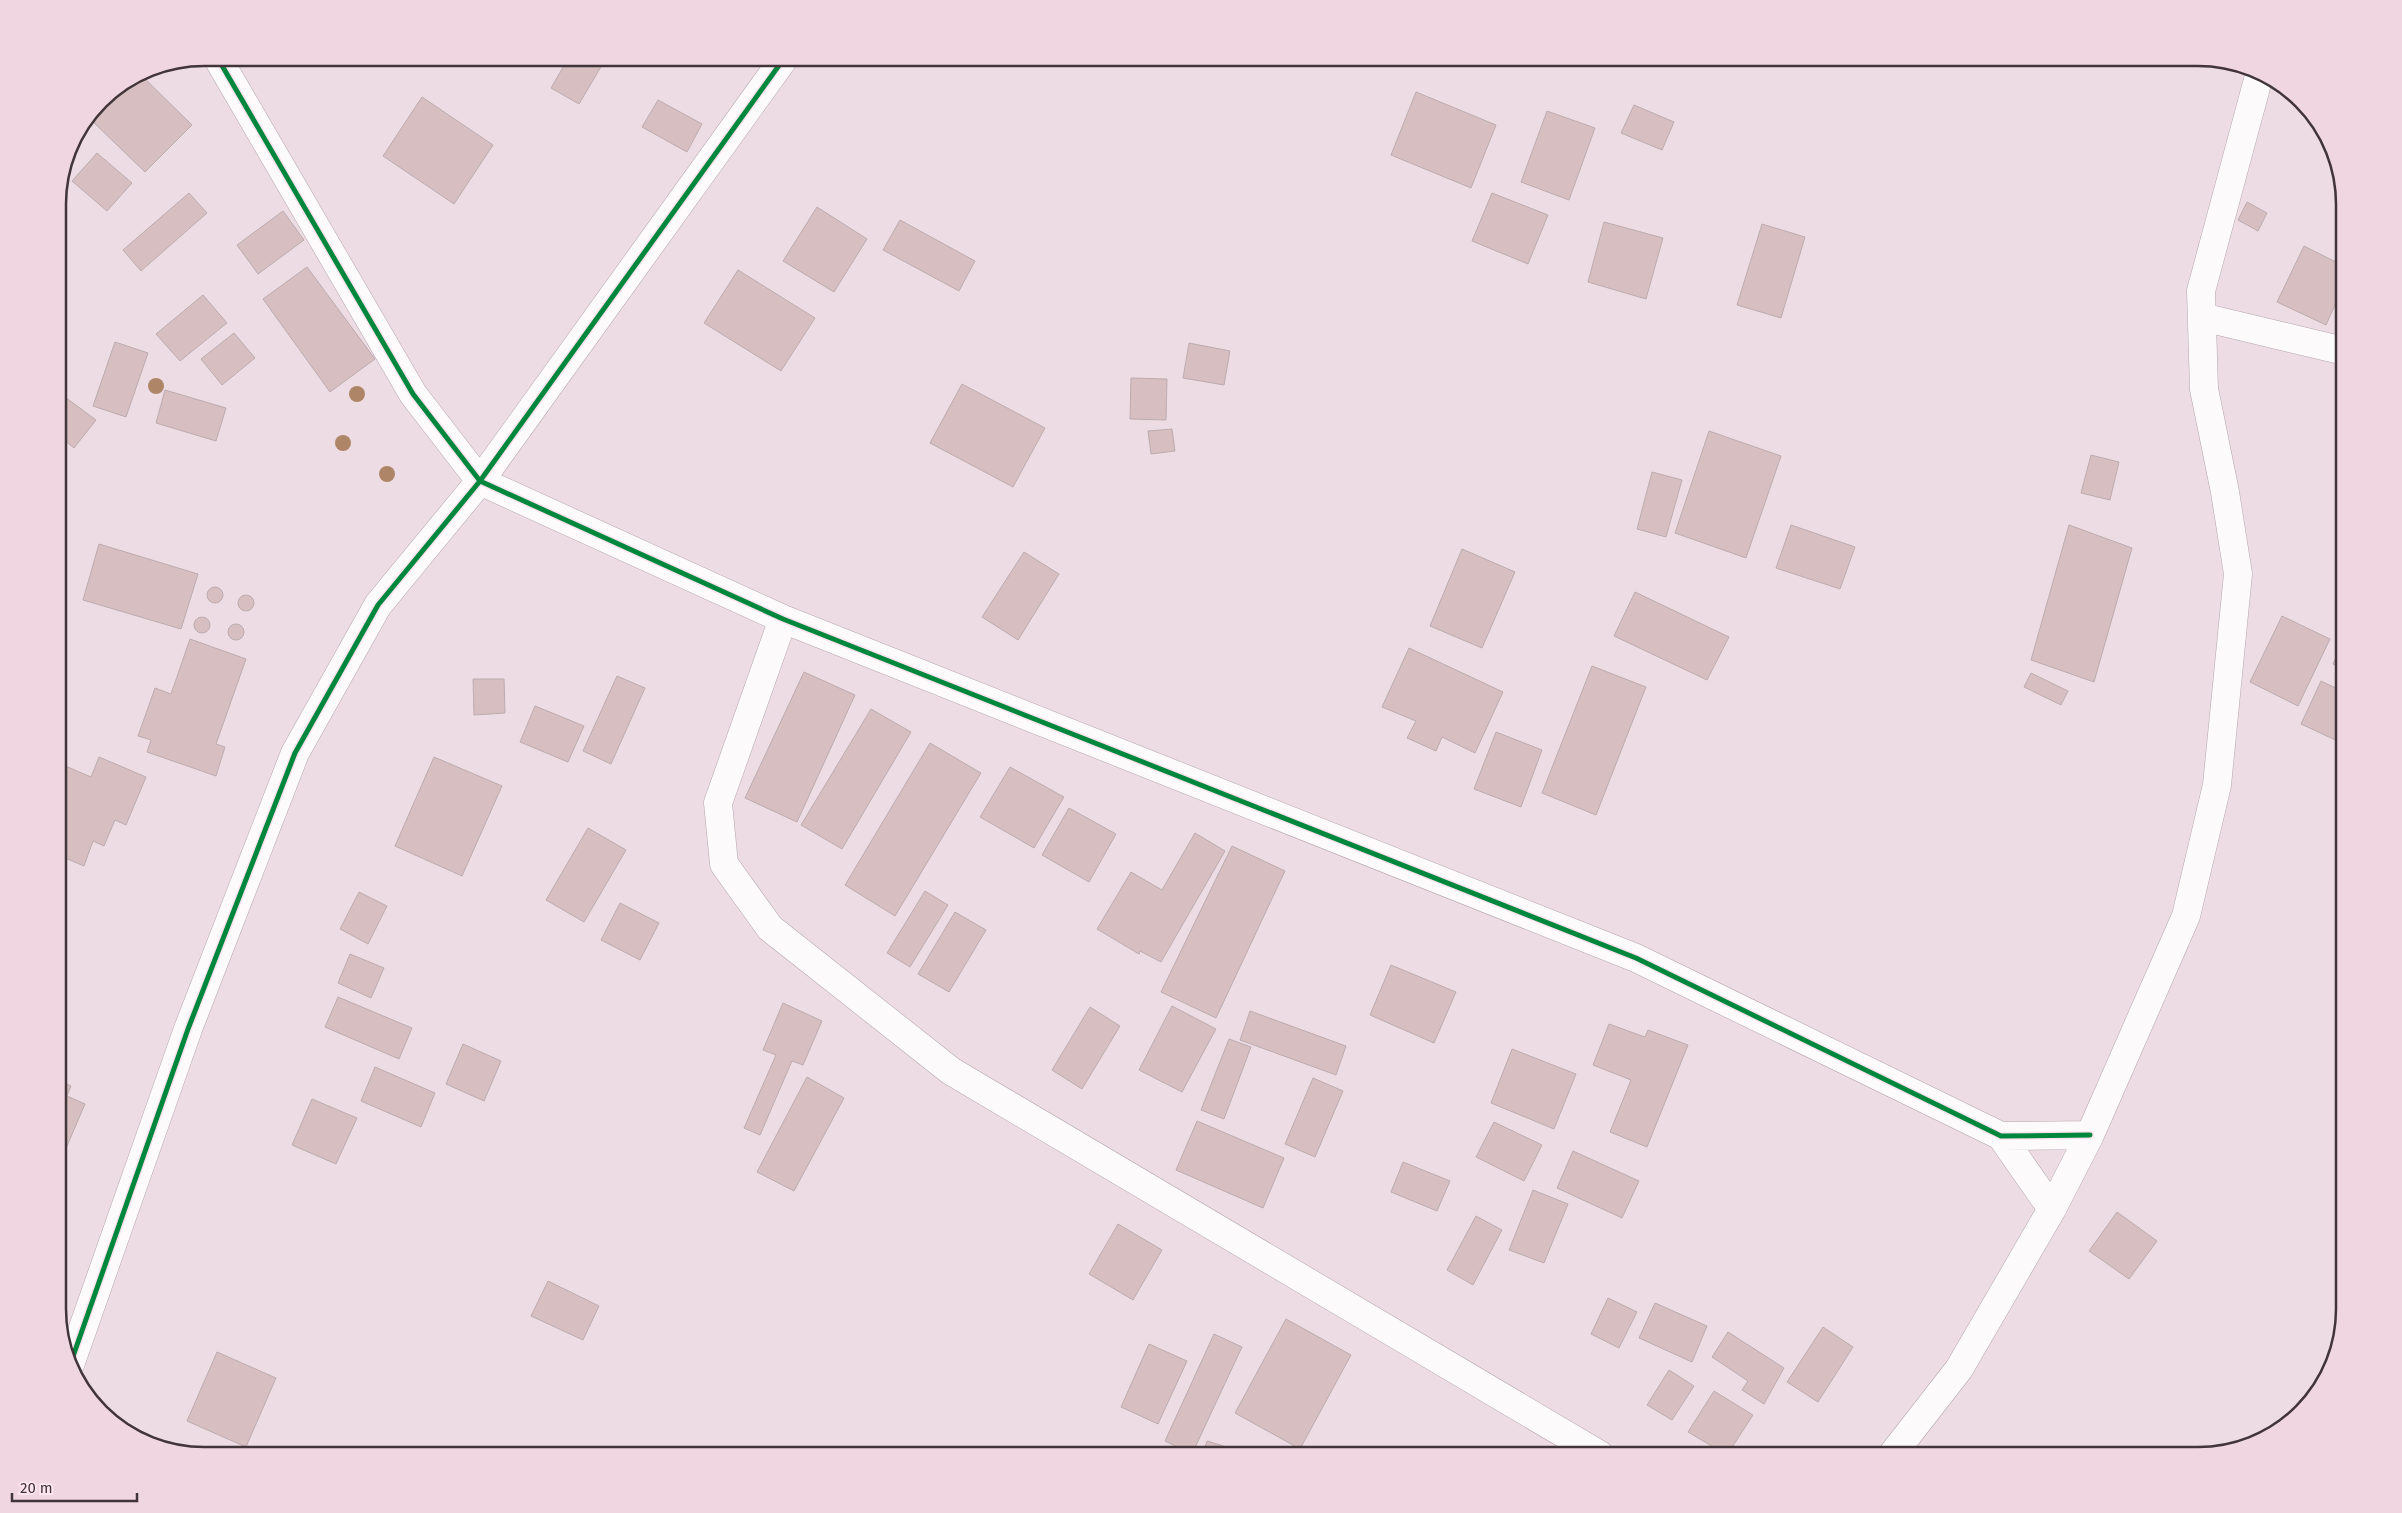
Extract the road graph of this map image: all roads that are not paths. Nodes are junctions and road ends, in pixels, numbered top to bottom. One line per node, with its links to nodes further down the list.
1 (222, 67): 6 (street)
2 (779, 67): 6 (street)
3 (2258, 80): 4 (street)
4 (2202, 317): 5 (street); 9 (street)
5 (2336, 350)
6 (480, 481): 7 (street); 11 (street)
7 (783, 619): 8 (street); 12 (street)
8 (2001, 1136): 9 (street); 10 (street)
9 (2090, 1136): 10 (street)
10 (2052, 1209): 13 (street)
11 (74, 1353)
12 (1585, 1447)
13 (1899, 1447)

